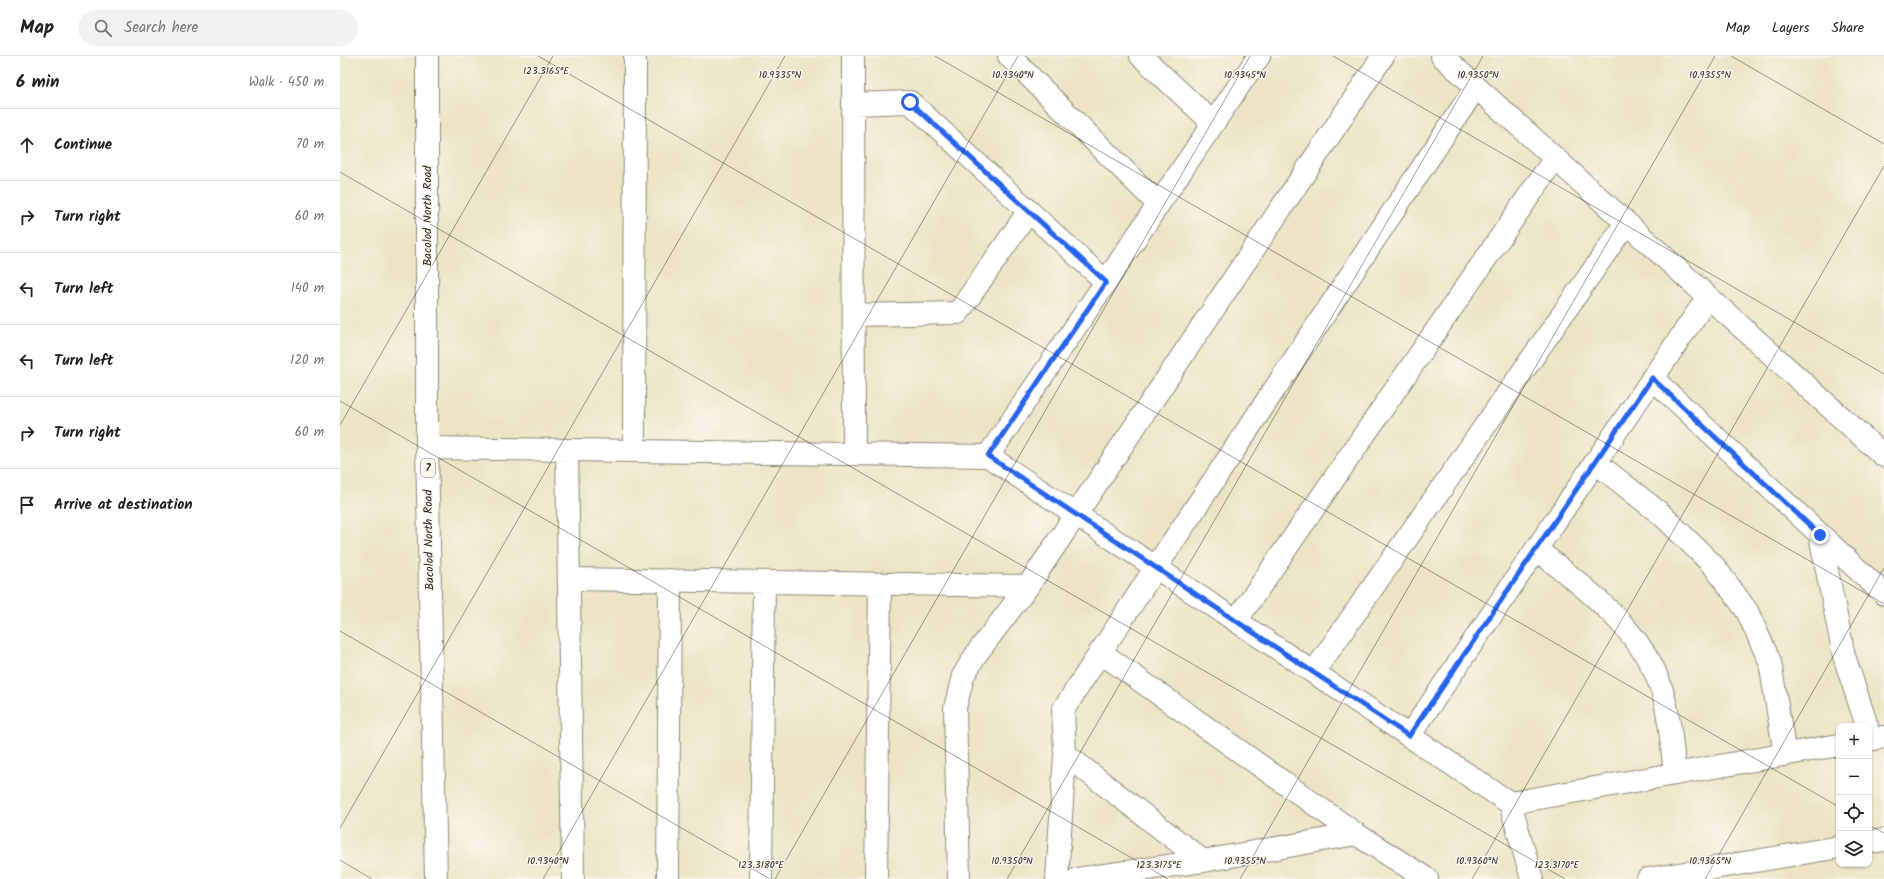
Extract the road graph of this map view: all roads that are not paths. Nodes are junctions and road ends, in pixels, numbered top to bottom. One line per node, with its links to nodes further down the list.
1 (428, 56): 20 (main road, Bacolod North Road / 7)
2 (635, 56): 22 (main road)
3 (853, 56): 10 (main road)
4 (1009, 56): 13 (main road)
5 (1141, 56): 11 (main road)
6 (1259, 56): 11 (main road)
7 (1383, 56): 27 (main road)
8 (1442, 56): 9 (main road)
9 (1476, 87): 12 (main road); 30 (main road)
10 (853, 104): 14 (main road); 18 (main road)
11 (1213, 123): 13 (main road)
12 (1555, 158): 15 (main road); 37 (main road)
13 (1158, 204): 16 (main road)
14 (1029, 211): 16 (main road); 18 (main road)
15 (1626, 223): 17 (main road); 39 (main road)
16 (1106, 282): 24 (main road)
17 (1708, 297): 19 (main road); 25 (main road)
18 (854, 315): 23 (main road)
19 (1652, 378): 26 (main road); 28 (main road)
20 (427, 448): 21 (main road); 52 (main road, Bacolod North Road / 7)
21 (567, 450): 22 (main road); 31 (main road)
22 (634, 450): 23 (main road)
23 (854, 454): 24 (main road)
24 (988, 456): 27 (main road)
25 (1884, 456)
26 (1595, 462): 29 (main road); 44 (main road)
27 (1076, 514): 30 (main road); 35 (main road)
28 (1820, 535): 36 (main road); 40 (main road)
29 (1536, 549): 41 (main road); 45 (main road)
30 (1156, 567): 37 (main road); 38 (main road)
31 (570, 579): 32 (main road); 53 (main road)
32 (670, 580): 33 (main road); 54 (main road)
33 (764, 582): 34 (main road); 55 (main road)
34 (880, 584): 35 (main road); 56 (main road)
35 (1028, 586): 57 (main road)
36 (1884, 594)
37 (1236, 621): 39 (main road)
38 (1100, 652): 43 (main road); 47 (main road)
39 (1314, 672): 41 (main road)
40 (1868, 723)
41 (1409, 736): 46 (main road)
42 (1836, 746): 44 (main road)
43 (1065, 754): 51 (main road); 58 (main road)
44 (1785, 755): 45 (main road)
45 (1675, 774): 46 (main road)
46 (1510, 803): 61 (main road)
47 (1356, 834): 51 (main road); 60 (main road)
48 (1884, 840): 49 (main road)
49 (1872, 842)
50 (1836, 848): 62 (main road)
51 (1203, 861): 59 (main road)
52 (436, 879)
53 (574, 879)
54 (668, 879)
55 (761, 879)
56 (876, 879)
57 (959, 879)
58 (1058, 879)
59 (1077, 879)
60 (1426, 879)
61 (1532, 879)
62 (1648, 879)

